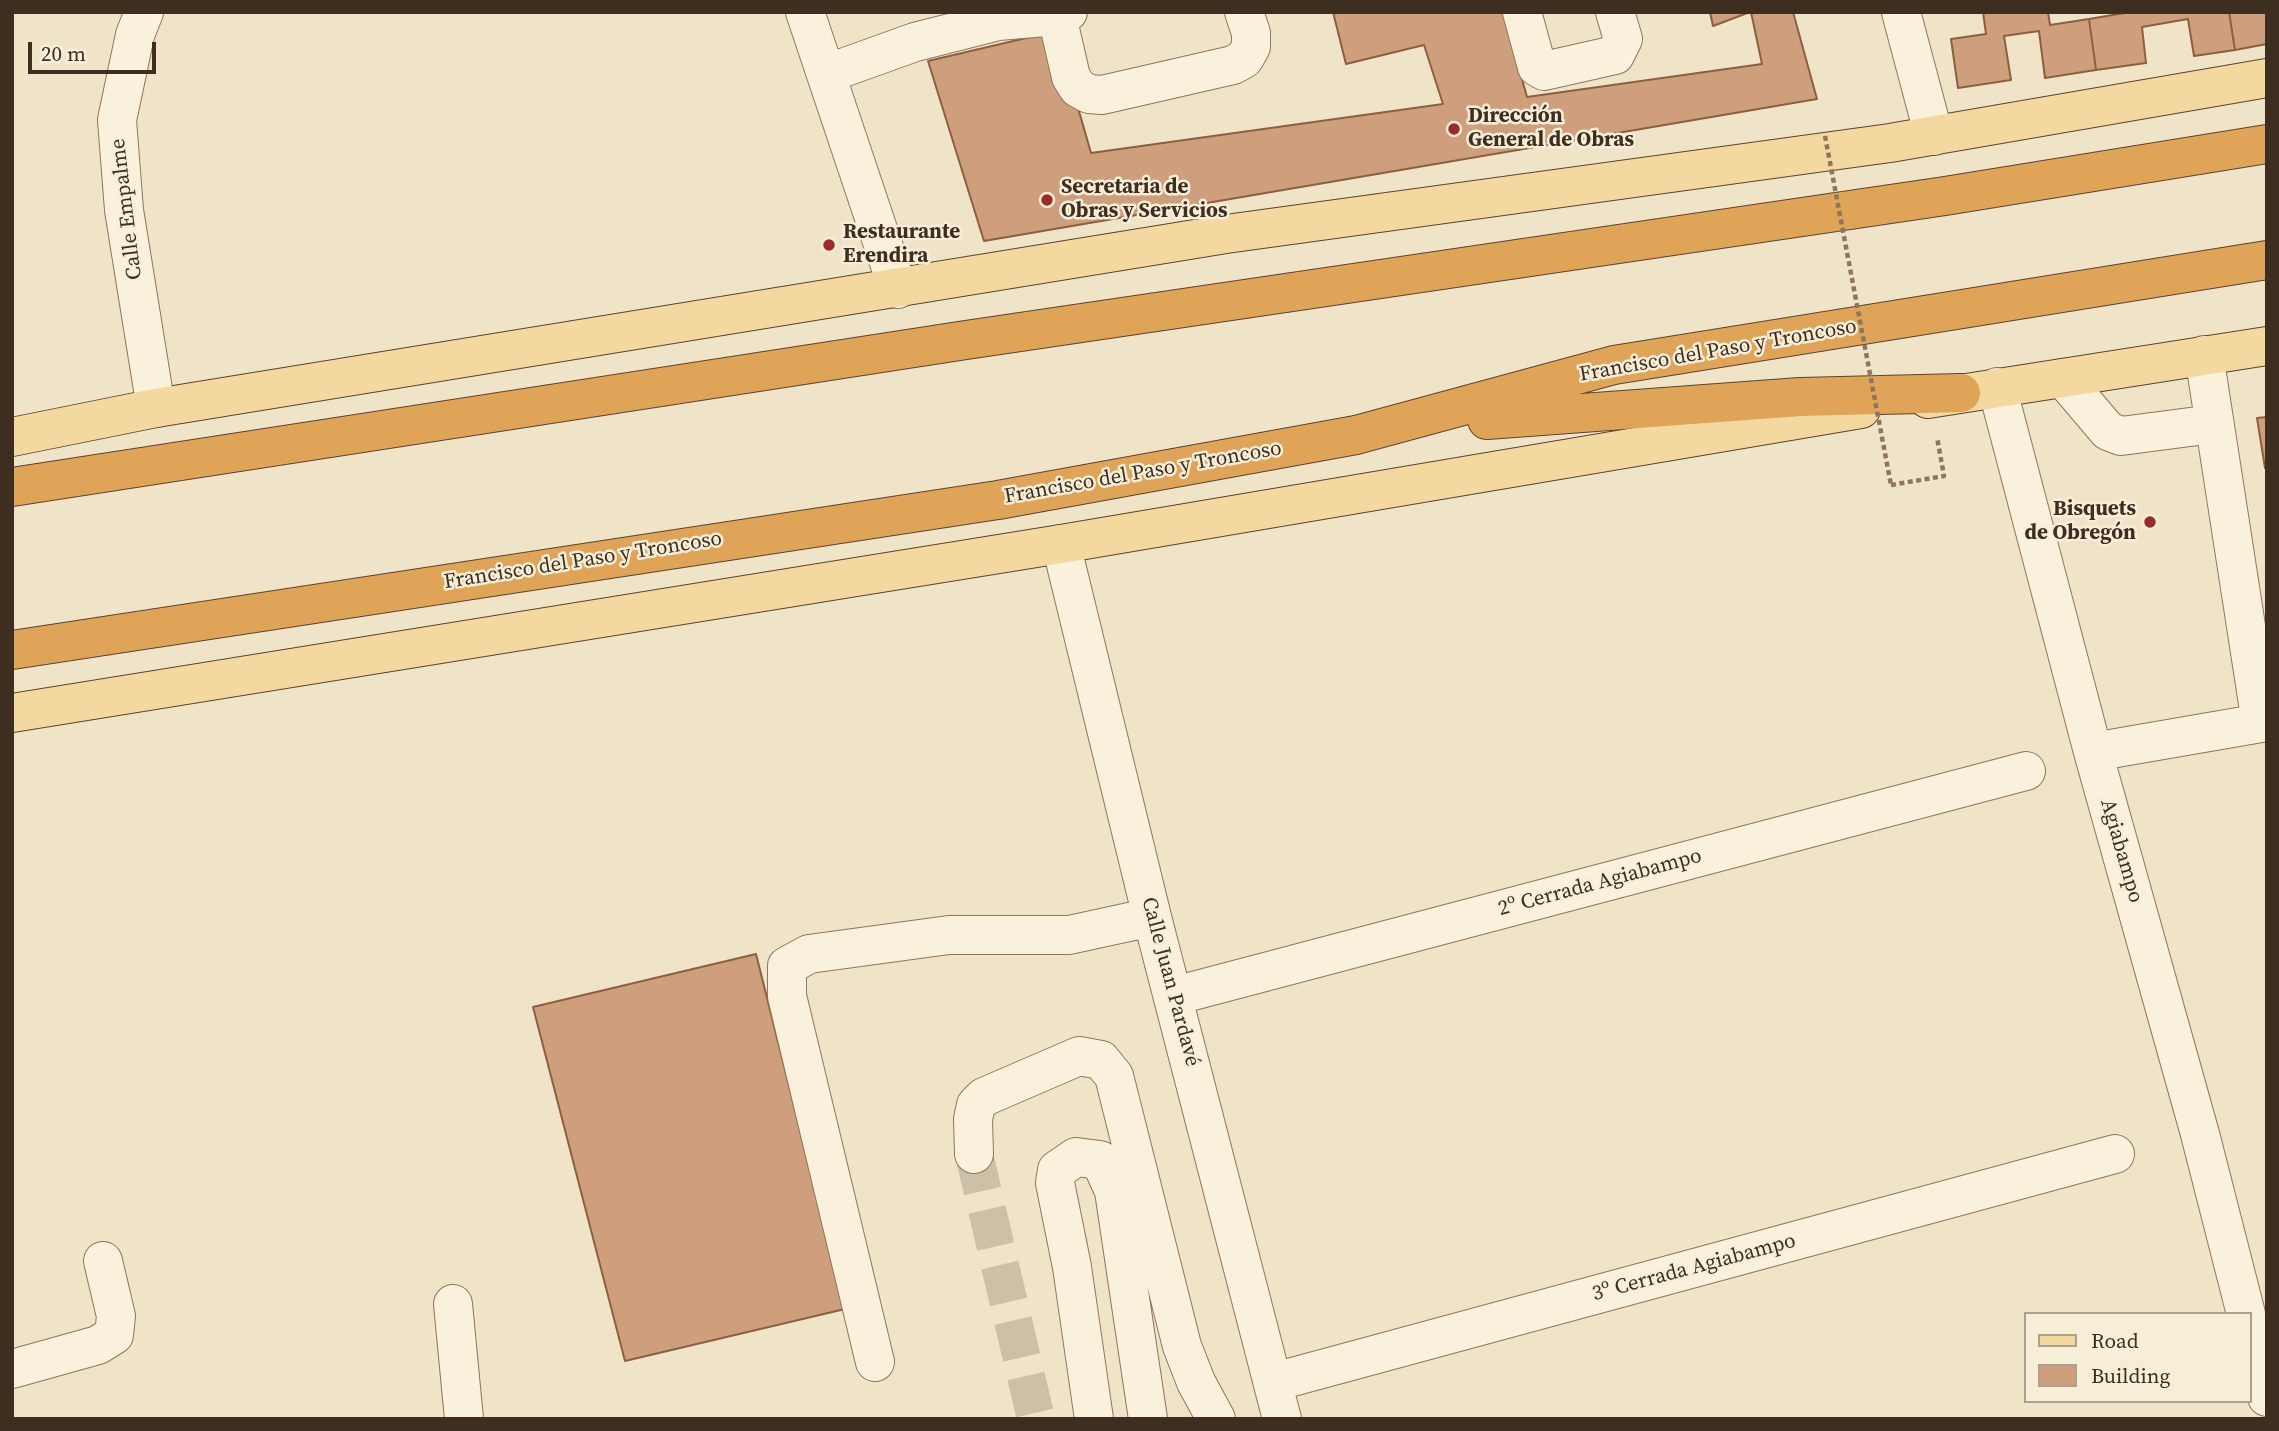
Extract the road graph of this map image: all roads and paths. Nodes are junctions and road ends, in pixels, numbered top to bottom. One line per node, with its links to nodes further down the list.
1 (144, 12): 23 (street, Calle Empalme)
2 (805, 12): 9 (street)
3 (1244, 12): 7 (street)
4 (1522, 12): 5 (street)
5 (1615, 12)
6 (1901, 12): 13 (street)
7 (1063, 14): 8 (street)
8 (997, 17): 9 (street)
9 (826, 74): 17 (street)
10 (2267, 78): 13 (main road)
11 (2267, 117): 15 (highway)
12 (1825, 136): 27 (path, bridge)
13 (1934, 136): 17 (main road)
14 (2267, 144): 15 (highway)
15 (1945, 196): 28 (highway)
16 (2267, 260): 25 (highway, Francisco del Paso y Troncoso)
17 (898, 289): 23 (main road)
18 (2267, 345): 19 (main road)
19 (2204, 355): 20 (main road); 24 (street)
20 (2063, 378): 21 (main road); 24 (street)
21 (1997, 387): 22 (main road); 33 (street, Agiabampo)
22 (1961, 393): 25 (highway); 29 (main road)
23 (156, 408): 26 (main road)
24 (2213, 424): 32 (street)
25 (1356, 435): 30 (highway, Francisco del Paso y Troncoso)
26 (12, 438)
27 (1944, 475)
28 (12, 487)
29 (1061, 544): 31 (main road); 35 (street, Calle Juan Pardavé)
30 (12, 650)
31 (12, 713)
32 (2264, 723): 33 (street)
33 (2094, 752): 41 (street, Agiabampo)
34 (2026, 771): 36 (street, 2º Cerrada Agiabampo)
35 (1152, 918): 36 (street, Calle Juan Pardavé); 43 (street)
36 (1174, 996): 45 (street, Calle Juan Pardavé)
37 (974, 1154): 50 (street)
38 (2115, 1154): 45 (street, 3º Cerrada Agiabampo)
39 (103, 1261): 44 (street)
40 (453, 1304): 47 (street)
41 (2245, 1312)
42 (2251, 1335): 46 (street)
43 (874, 1362)
44 (12, 1369)
45 (1274, 1382): 51 (street, Calle Juan Pardavé)
46 (2267, 1397)
47 (464, 1419)
48 (1094, 1419): 49 (street)
49 (1148, 1419)
50 (1216, 1419)
51 (1282, 1419)

